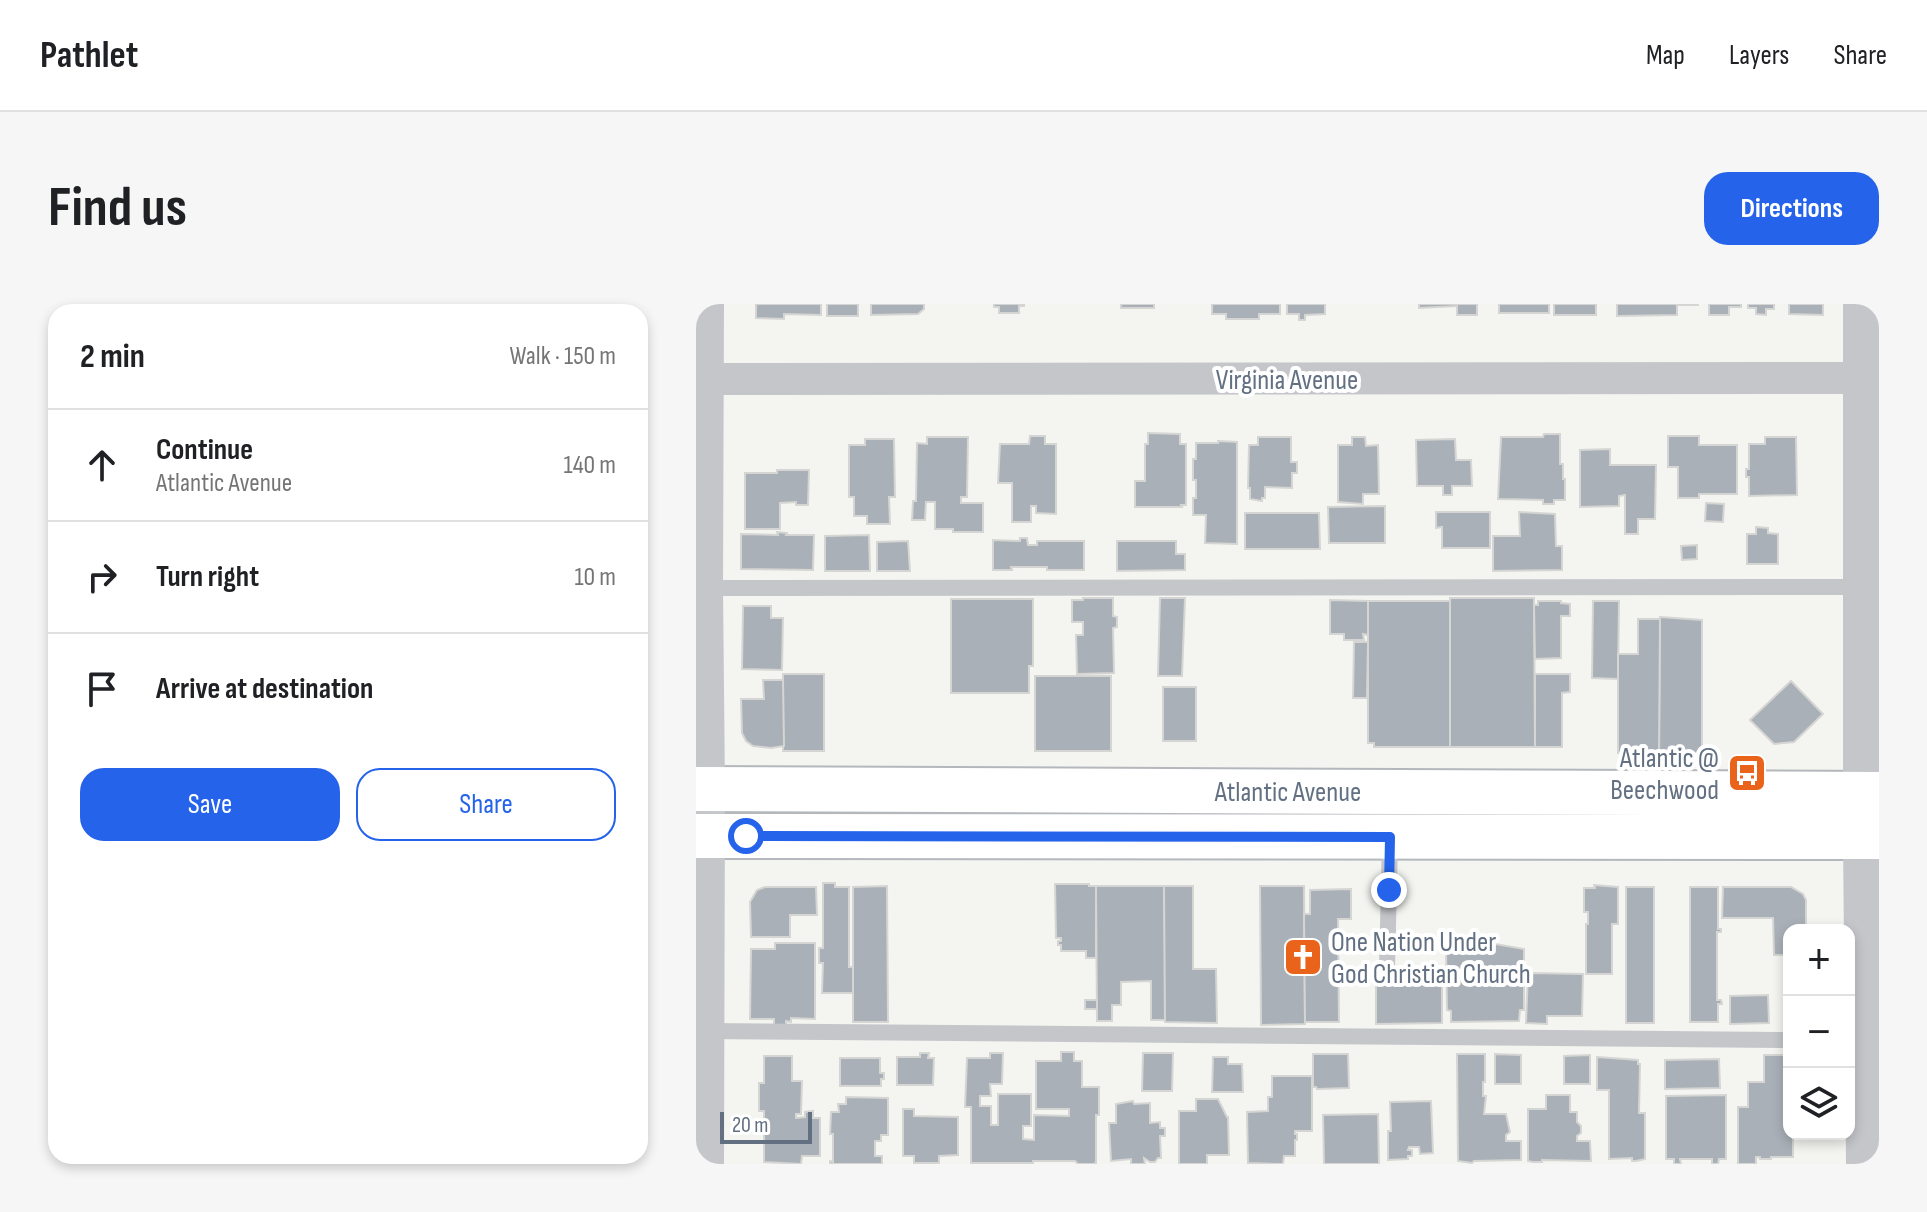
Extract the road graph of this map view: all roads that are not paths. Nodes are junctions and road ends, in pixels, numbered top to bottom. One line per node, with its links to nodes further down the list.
1 (708, 304): 4 (street)
2 (1863, 304): 3 (street)
3 (1871, 378): 4 (street, Virginia Avenue); 5 (street)
4 (702, 379): 6 (street)
5 (1871, 587): 6 (lane); 8 (street)
6 (701, 588): 7 (street)
7 (702, 789): 8 (main road, Atlantic Avenue); 9 (street)
8 (1871, 794): 11 (street)
9 (702, 836): 10 (main road, Atlantic Avenue); 13 (street)
10 (1390, 837): 11 (main road, Atlantic Avenue); 12 (lane)
11 (1871, 837): 15 (street)
12 (1387, 969)
13 (703, 1031): 14 (lane); 16 (street)
14 (1783, 1040)
15 (1864, 1041): 17 (street)
16 (708, 1164)
17 (1866, 1164)

